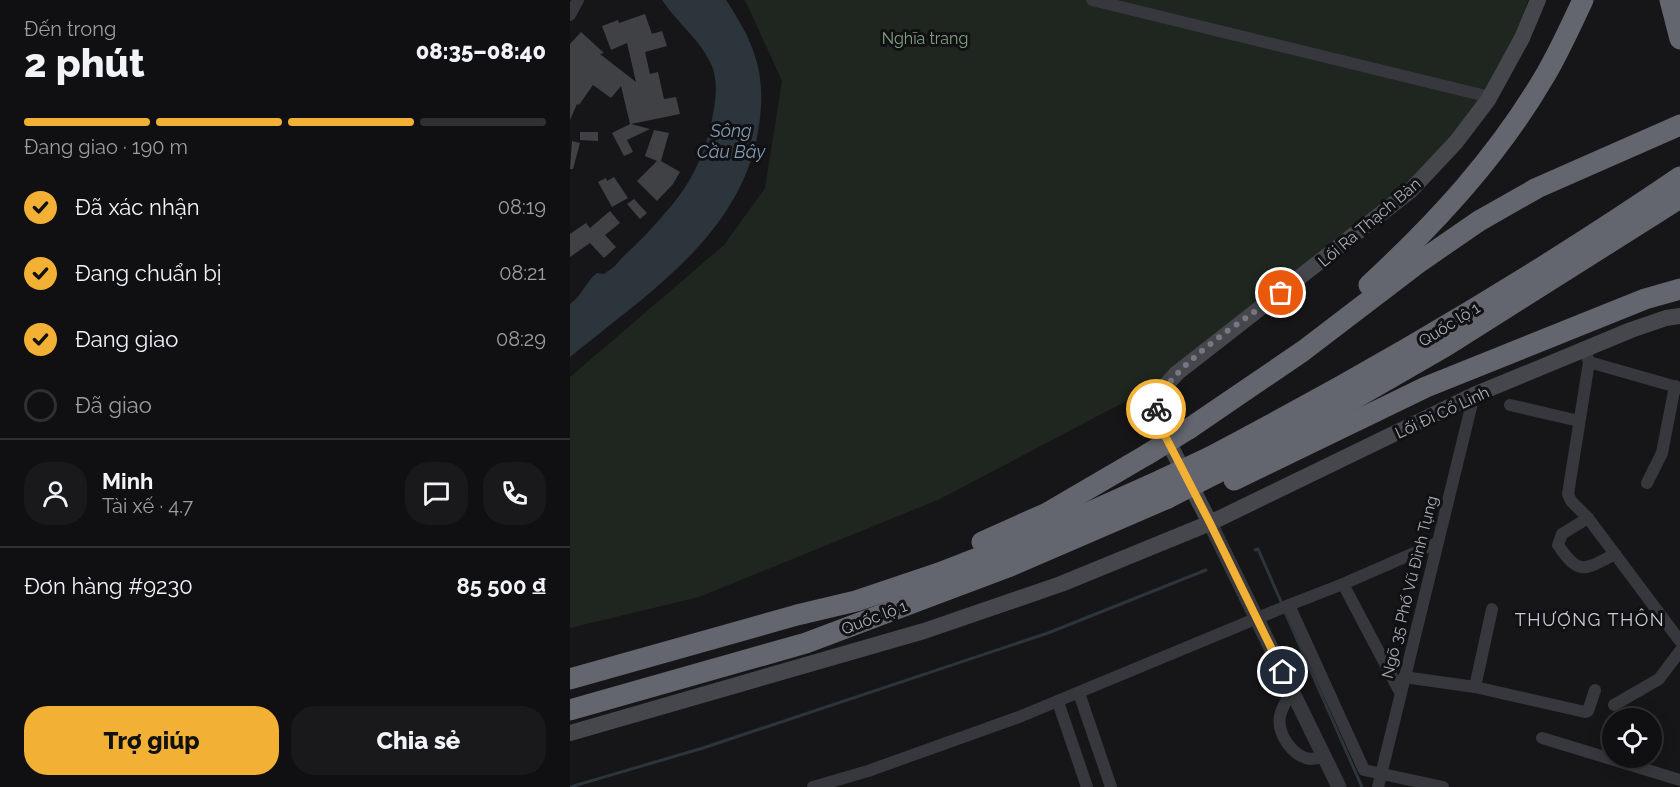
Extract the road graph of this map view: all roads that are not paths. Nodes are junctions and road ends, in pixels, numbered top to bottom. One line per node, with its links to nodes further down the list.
1 (578, 0): 6 (street)
2 (1092, 0): 8 (street)
3 (1538, 0): 8 (main road, Lối Ra Thạch Bàn)
4 (1583, 0): 20 (highway)
5 (1670, 0): 7 (highway)
6 (570, 15)
7 (1680, 39)
8 (1490, 98): 26 (main road, Lối Ra Thạch Bàn)
9 (1680, 125): 20 (highway)
10 (1680, 177): 22 (highway, Quốc lộ 1)
11 (1680, 198): 22 (highway, Quốc lộ 1)
12 (1680, 273): 16 (highway)
13 (1680, 289): 16 (highway)
14 (1680, 316): 15 (main road, Lối Đi Cổ Linh)
15 (1587, 355): 17 (street); 18 (main road, Lối Đi Cổ Linh); 21 (street)
16 (1471, 370): 22 (highway)
17 (1678, 387): 23 (street)
18 (1474, 396): 26 (main road, Lối Đi Cổ Linh); 27 (street, Ngõ 35 Phố Vũ Đình Tụng)
19 (1510, 405): 21 (street)
20 (1219, 410): 36 (highway, bridge)
21 (1579, 421): 25 (street)
22 (1216, 472): 24 (highway, bridge)
23 (1647, 483)
24 (1167, 496): 36 (highway, Quốc lộ 1); 44 (highway, Quốc lộ 1)
25 (1588, 518): 28 (street); 28 (street)
26 (1210, 523): 32 (street); 45 (main road, Lối Đi Cổ Linh)
27 (1437, 543): 29 (street); 35 (street, Ngõ 35 Phố Vũ Đình Tụng)
28 (1615, 554): 33 (street)
29 (1343, 585): 30 (street); 40 (street)
30 (1289, 605): 32 (street); 48 (street)
31 (1492, 609): 37 (street)
32 (1260, 616): 39 (street); 41 (street)
33 (1680, 641)
34 (1680, 651): 43 (street)
35 (1404, 677): 37 (street); 40 (street, Ngõ 35 Phố Vũ Đình Tụng)
36 (571, 678)
37 (1475, 687): 38 (street)
38 (1595, 690)
39 (1292, 691): 47 (street); 47 (street)
40 (1400, 692): 48 (street, Ngõ 35 Phố Vũ Đình Tụng)
41 (1079, 693): 42 (street); 52 (street)
42 (1058, 702): 50 (street); 51 (street)
43 (1614, 705)
44 (570, 710)
45 (570, 733)
46 (1542, 738): 49 (street)
47 (1324, 757): 53 (street)
48 (1380, 773): 54 (street, Ngõ 35 Phố Vũ Đình Tụng); 55 (street)
49 (1680, 780)
50 (813, 787)
51 (1087, 787)
52 (1111, 787)
53 (1339, 787)
54 (1378, 787)
55 (1443, 787)

